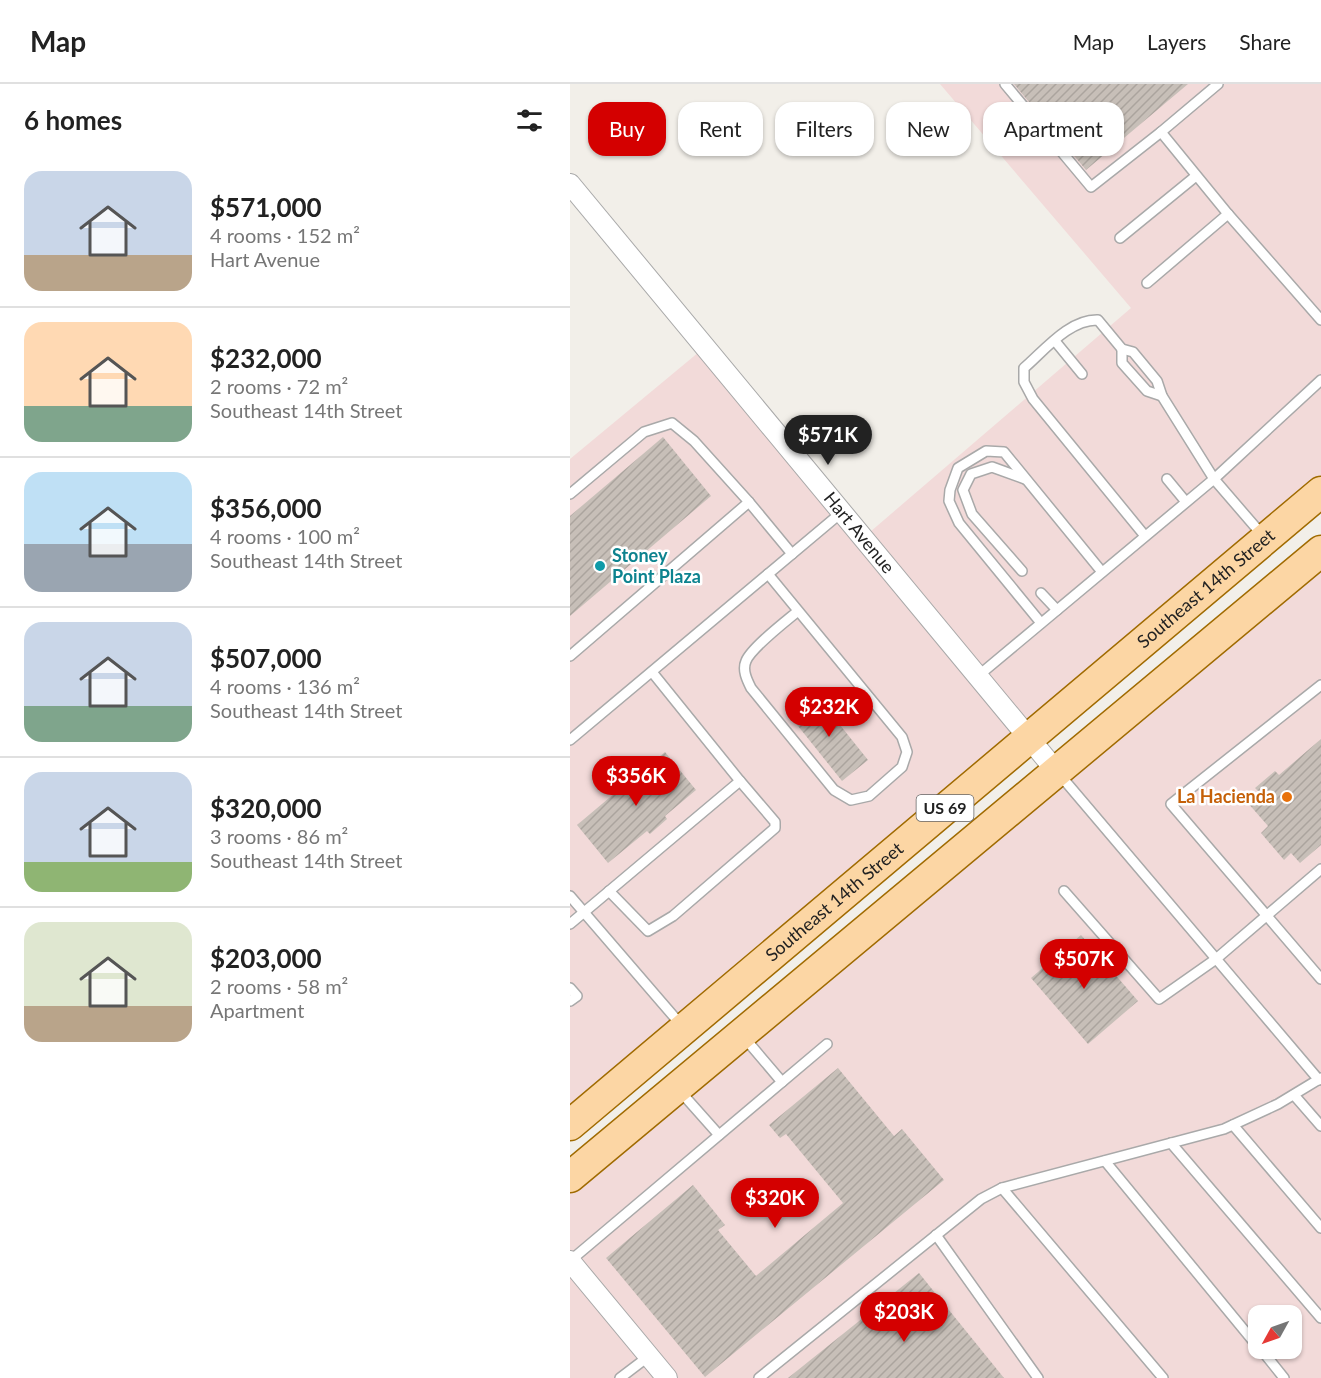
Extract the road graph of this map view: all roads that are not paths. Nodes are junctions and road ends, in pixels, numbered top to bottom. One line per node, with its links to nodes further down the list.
1 (1005, 84): 3 (lane)
2 (1218, 84): 3 (lane)
3 (1161, 132): 4 (lane)
4 (1196, 176): 6 (lane); 7 (lane)
5 (570, 184): 22 (street, Hart Avenue)
6 (1228, 214): 8 (lane); 9 (lane)
7 (1120, 238)
8 (1147, 283)
9 (1321, 320)
10 (1055, 341): 11 (lane); 12 (lane); 23 (lane)
11 (1122, 349): 14 (lane); 14 (lane)
12 (1082, 374)
13 (1321, 380): 16 (lane)
14 (1162, 396): 16 (lane)
15 (1167, 479): 21 (lane)
16 (1214, 479): 21 (lane); 24 (lane)
17 (1027, 480): 27 (lane); 28 (lane); 33 (lane)
18 (1321, 492): 24 (main road, Southeast 14th Street / US 69)
19 (570, 494): 20 (lane)
20 (749, 502): 26 (lane); 34 (lane)
21 (1186, 502): 23 (lane)
22 (842, 512): 26 (lane); 36 (street, Hart Avenue)
23 (1145, 537): 28 (lane)
24 (1265, 538): 38 (main road, Southeast 14th Street / US 69)
25 (1321, 551): 40 (main road, US 69)
26 (792, 554): 29 (lane)
27 (1022, 571)
28 (1102, 572): 31 (lane)
29 (768, 574): 32 (lane); 35 (lane)
30 (1041, 593): 31 (lane)
31 (1057, 610): 33 (lane)
32 (798, 611): 32 (lane)
33 (1041, 624): 36 (lane)
34 (570, 656)
35 (652, 672): 39 (lane); 41 (lane)
36 (978, 676): 38 (street, Hart Avenue)
37 (1321, 685): 47 (lane)
38 (1029, 738): 40 (street, Hart Avenue); 53 (main road, Southeast 14th Street / US 69)
39 (570, 740)
40 (1057, 772): 49 (lane); 54 (main road, US 69)
41 (740, 781): 43 (lane); 43 (lane)
42 (1321, 869): 47 (lane)
43 (609, 891): 46 (lane)
44 (1064, 891): 49 (lane)
45 (570, 896): 46 (lane)
46 (584, 912): 48 (lane); 53 (lane)
47 (1267, 916): 49 (lane); 50 (lane)
48 (570, 924)
49 (1216, 959): 56 (lane)
50 (1321, 979)
51 (570, 988): 52 (lane)
52 (570, 1001)
53 (684, 1029): 60 (main road, Southeast 14th Street / US 69)
54 (741, 1035): 57 (lane); 58 (main road, US 69)
55 (827, 1044): 57 (lane)
56 (1320, 1079): 59 (lane)
57 (782, 1082): 63 (lane)
58 (677, 1088): 63 (lane); 66 (main road, US 69)
59 (1294, 1095): 61 (lane); 62 (lane)
60 (570, 1125)
61 (1233, 1125): 64 (lane); 68 (lane)
62 (1321, 1126)
63 (719, 1135): 70 (lane)
64 (1171, 1143): 65 (lane); 71 (lane)
65 (1105, 1161): 67 (lane); 72 (lane)
66 (570, 1177)
67 (1002, 1188): 69 (lane); 79 (lane)
68 (1321, 1228)
69 (936, 1235): 77 (lane); 78 (lane)
70 (570, 1261): 73 (street)
71 (1321, 1318)
72 (1248, 1335)
73 (649, 1356): 75 (lane); 76 (street)
74 (1268, 1359): 80 (lane)
75 (620, 1378)
76 (667, 1378)
77 (759, 1378)
78 (1038, 1378)
79 (1163, 1378)
80 (1284, 1378)

